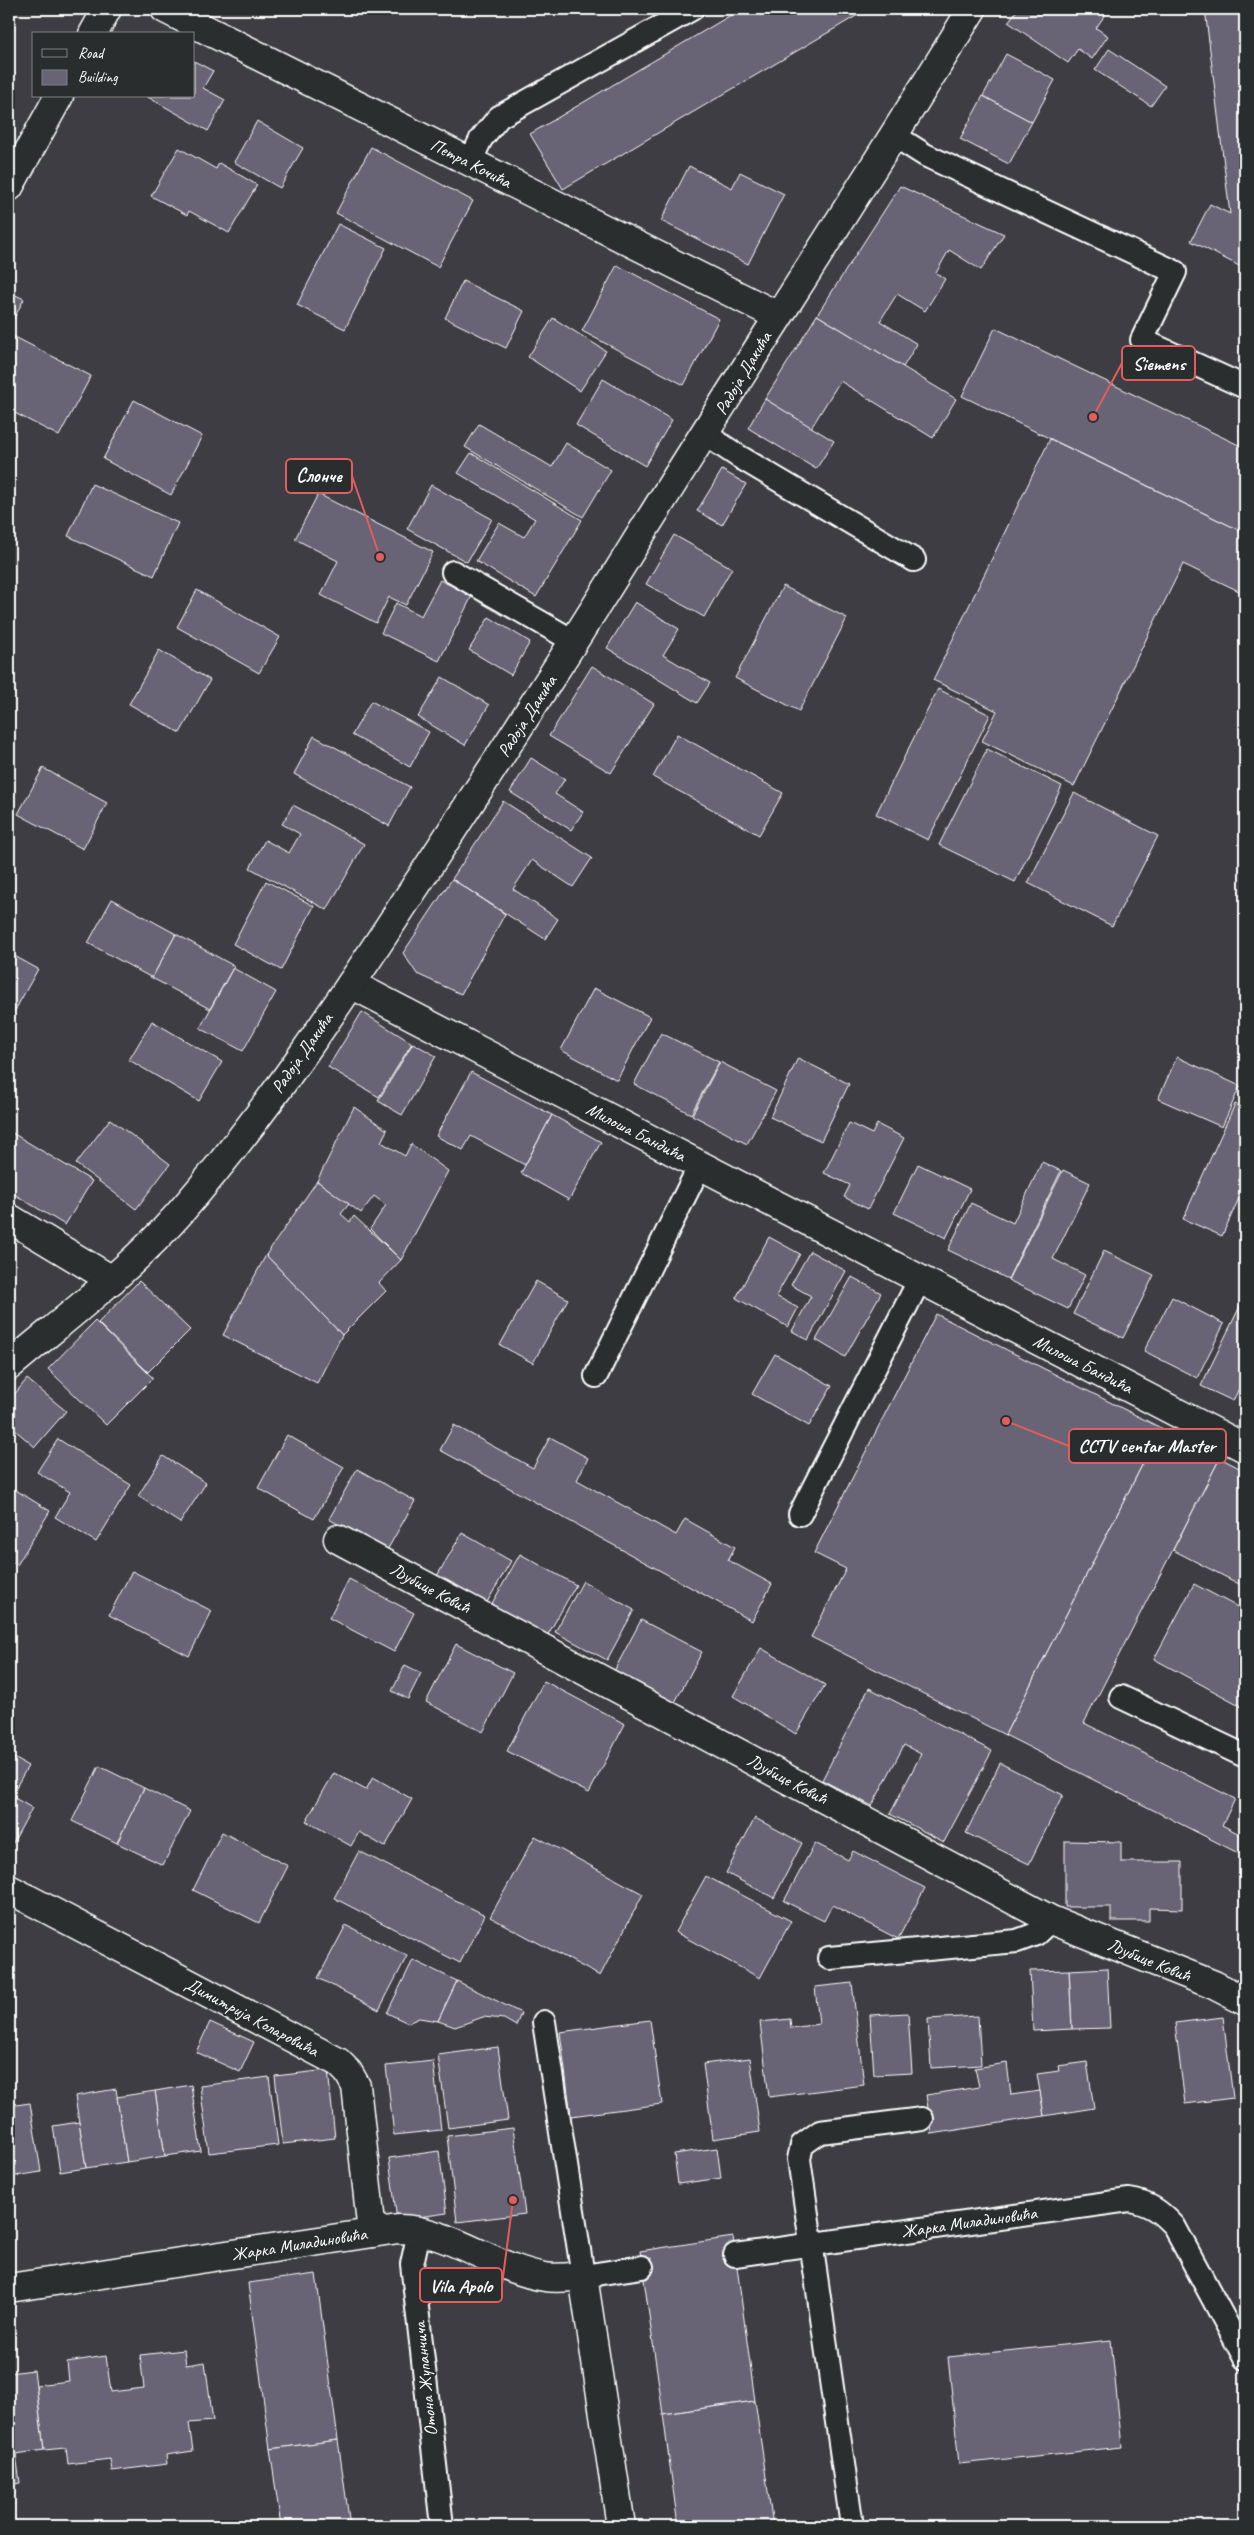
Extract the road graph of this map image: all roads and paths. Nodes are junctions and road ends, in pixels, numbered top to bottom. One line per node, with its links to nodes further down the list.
1 (107, 9): 5 (street)
2 (165, 9): 8 (street, Петра Кочића)
3 (692, 9): 8 (lane)
4 (972, 9): 7 (street, Радоја Дакића)
5 (94, 32)
6 (57, 98): 9 (street)
7 (895, 136): 10 (street, Радоја Дакића); 11 (lane)
8 (470, 162): 10 (street, Петра Кочића)
9 (9, 187)
10 (778, 316): 12 (street, Радоја Дакића)
11 (1245, 387)
12 (706, 434): 13 (lane); 15 (street, Радоја Дакића)
13 (914, 560)
14 (453, 572): 15 (lane)
15 (575, 642): 16 (street, Радоја Дакића)
16 (351, 984): 17 (street, Милоша Бандића); 20 (street, Радоја Дакића)
17 (700, 1165): 19 (street, Милоша Бандића); 22 (lane)
18 (9, 1218): 20 (street)
19 (920, 1279): 23 (street, Милоша Бандића); 24 (lane)
20 (112, 1280): 21 (street, Радоја Дакића)
21 (9, 1366)
22 (596, 1376)
23 (1245, 1448)
24 (800, 1514)
25 (338, 1539): 29 (street, Љубице Ковић)
26 (1121, 1696): 27 (lane)
27 (1245, 1756)
28 (9, 1889): 35 (street, Димитрија Коларовића)
29 (1051, 1920): 30 (lane); 31 (street, Љубице Ковић)
30 (829, 1958)
31 (1245, 2001)
32 (544, 2022): 39 (lane)
33 (922, 2119): 36 (lane)
34 (419, 2232): 35 (street, Жарка Миладиновића); 39 (street, Жарка Миладиновића); 42 (lane, Отона Жупанчича)
35 (372, 2233): 40 (street, Жарка Миладиновића)
36 (810, 2244): 37 (lane, Жарка Миладиновића); 41 (lane, Жарка Миладиновића); 44 (lane)
37 (735, 2255)
38 (642, 2267): 39 (lane, Жарка Миладиновића)
39 (583, 2276): 43 (street)
40 (9, 2288)
41 (1245, 2358)
42 (442, 2526)
43 (621, 2526)
44 (852, 2526)

